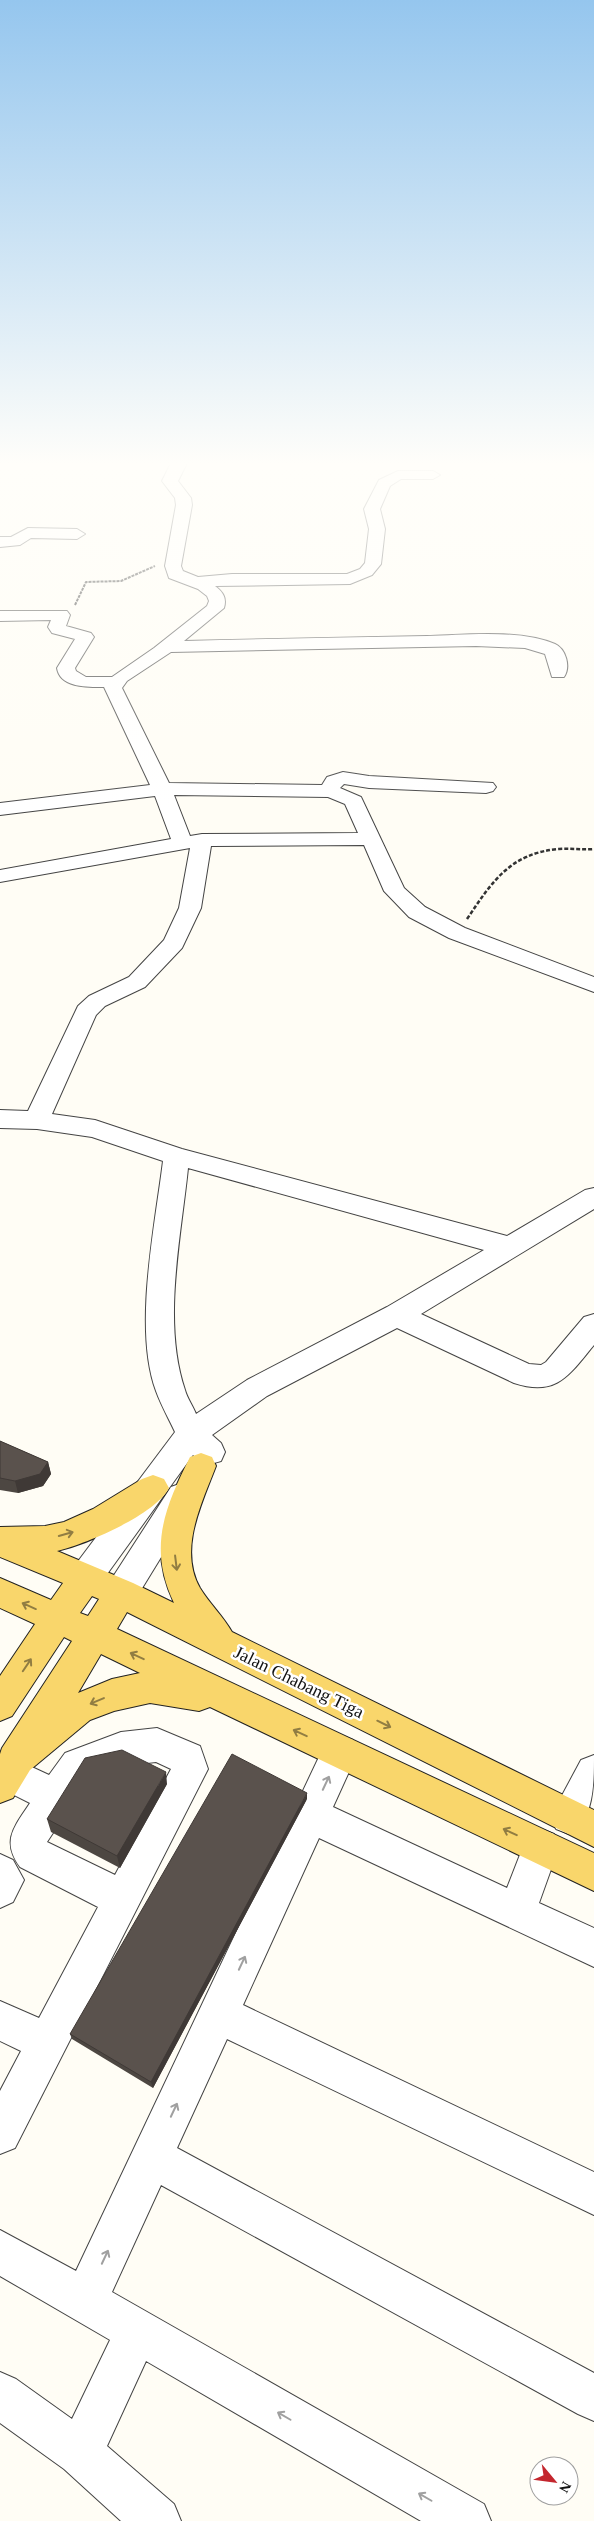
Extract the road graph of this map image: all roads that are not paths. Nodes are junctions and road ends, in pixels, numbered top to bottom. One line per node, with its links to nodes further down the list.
1 (190, 579): 3 (street)
2 (351, 579): 3 (street)
3 (200, 582): 5 (street)
4 (0, 616): 7 (street)
5 (167, 647): 6 (street); 7 (street)
6 (558, 674)
7 (115, 682): 9 (street)
8 (486, 786): 10 (street)
9 (162, 789): 10 (street); 11 (street); 13 (street)
10 (328, 791): 12 (street)
11 (0, 809)
12 (372, 839): 13 (street); 15 (street)
13 (192, 841): 14 (street); 17 (street)
14 (0, 876)
15 (594, 985)
16 (0, 1119): 17 (street)
17 (37, 1120): 18 (street)
18 (176, 1156): 20 (street); 23 (street)
19 (594, 1197): 20 (street)
20 (509, 1247): 21 (street)
21 (397, 1315): 22 (street); 23 (street)
22 (594, 1325)
23 (201, 1451): 24 (street); 27 (street); 31 (main road, one-way to 31)
24 (153, 1488): 25 (main road, one-way to 24); 26 (street)
25 (0, 1541): 26 (main road, Jalan Chabang Tiga)
26 (85, 1578): 27 (main road, Jalan Chabang Tiga); 29 (main road)
27 (121, 1593): 30 (main road); 31 (main road, Jalan Chabang Tiga)
28 (0, 1594): 29 (main road, one-way to 28)
29 (58, 1620): 30 (main road); 33 (main road, one-way to 29)
30 (95, 1636): 32 (main road, one-way to 30); 36 (main road)
31 (221, 1643): 39 (main road, Jalan Chabang Tiga, one-way to 39)
32 (230, 1700): 34 (main road, one-way to 32); 36 (main road, one-way to 36)
33 (0, 1705)
34 (340, 1752): 38 (street, one-way to 34); 40 (main road, one-way to 34)
35 (594, 1772): 39 (street)
36 (8, 1773): 37 (street)
37 (55, 1797): 43 (street); 43 (street)
38 (311, 1815): 44 (street); 46 (street, one-way to 38)
39 (584, 1824)
40 (569, 1859): 44 (street)
41 (0, 1873): 42 (street)
42 (0, 1889)
43 (122, 1900): 48 (street)
44 (517, 1912): 45 (street)
45 (594, 1948)
46 (219, 2014): 50 (street, one-way to 46); 51 (street)
47 (0, 2021): 48 (street)
48 (48, 2042): 49 (street)
49 (0, 2133)
50 (152, 2157): 53 (street, one-way to 50); 56 (street)
51 (594, 2194)
52 (0, 2252): 53 (street)
53 (85, 2302): 54 (street)
54 (137, 2332): 57 (street); 59 (street, one-way to 54)
55 (0, 2395): 57 (street)
56 (594, 2398)
57 (80, 2453): 58 (street)
58 (157, 2521)
59 (467, 2521)

